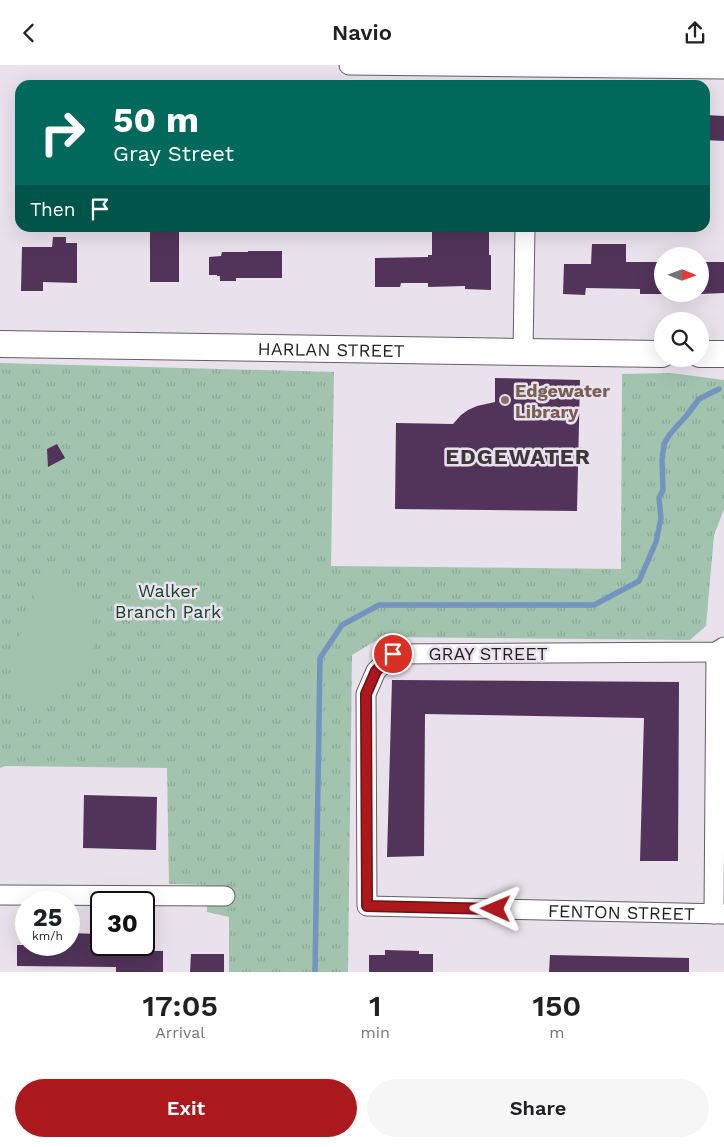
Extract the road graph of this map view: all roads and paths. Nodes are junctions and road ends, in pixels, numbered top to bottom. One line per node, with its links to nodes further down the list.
1 (349, 65): 3 (street)
2 (724, 69): 3 (street)
3 (527, 72)
4 (525, 232): 6 (street)
5 (0, 344): 6 (street, HARLAN STREET)
6 (523, 353): 7 (street, HARLAN STREET)
7 (654, 354)
8 (709, 354): 9 (street)
9 (724, 354)
10 (720, 649): 13 (street, GRAY STREET); 14 (street)
11 (0, 895): 12 (street)
12 (225, 896)
13 (367, 906): 14 (street, FENTON STREET)
14 (719, 914)

